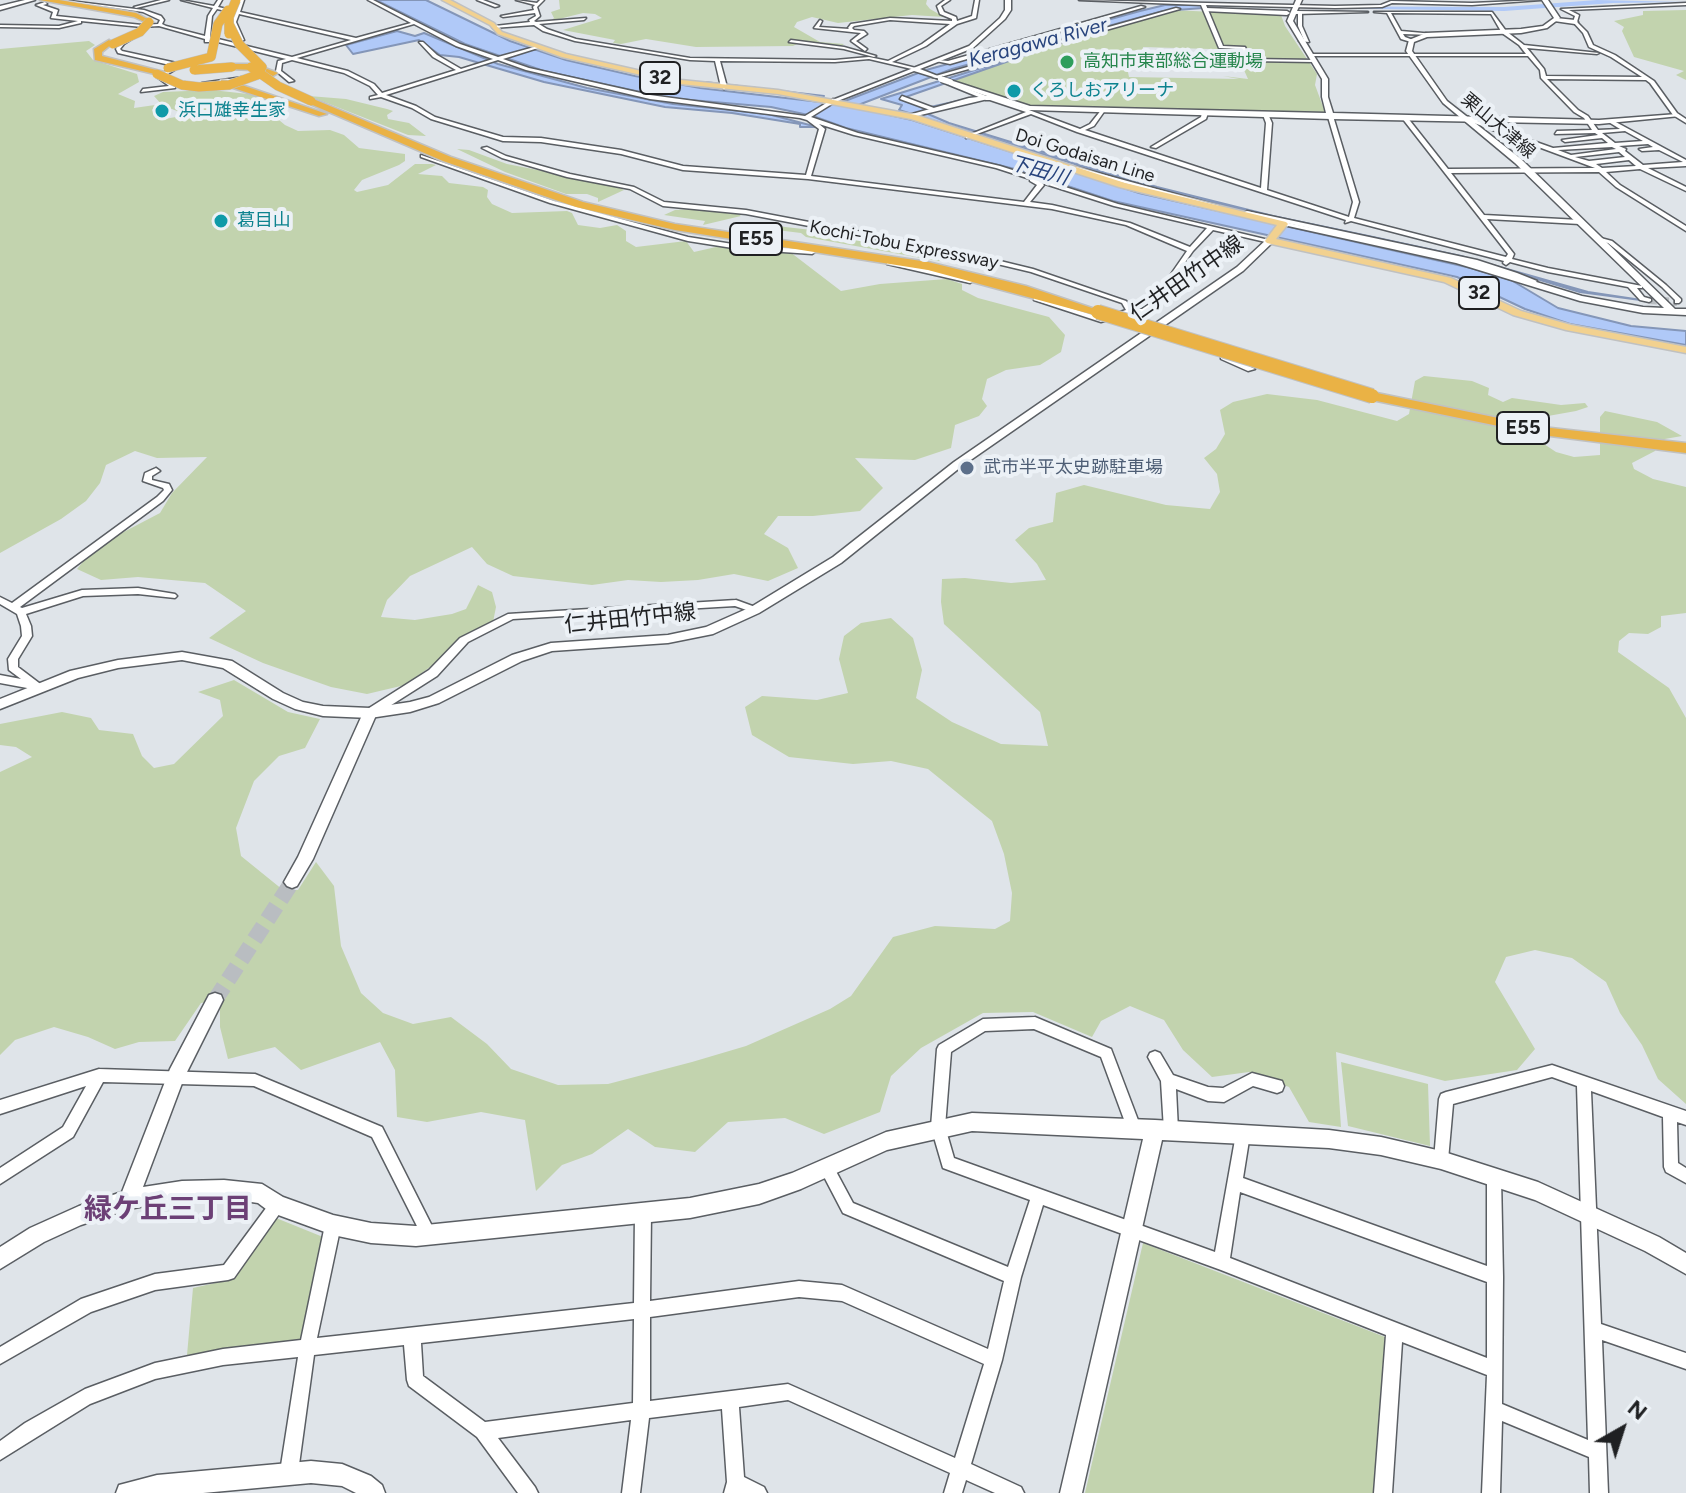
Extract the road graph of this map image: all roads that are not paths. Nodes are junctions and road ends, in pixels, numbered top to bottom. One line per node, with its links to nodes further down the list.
1 (24, 0): 35 (street)
2 (32, 0): 35 (street)
3 (58, 0): 40 (street)
4 (167, 0): 40 (street)
5 (183, 0): 36 (street)
6 (220, 0): 36 (street)
7 (237, 0): 44 (street); 52 (highway, bridge); 88 (highway, bridge)
8 (445, 0): 54 (main road, Doi Godaisan Line / 32)
9 (479, 0): 34 (street)
10 (518, 0): 22 (street)
11 (948, 0): 55 (street)
12 (977, 0): 55 (street)
13 (1008, 0): 87 (street)
14 (1081, 0): 29 (street)
15 (1482, 0): 26 (street)
16 (1514, 0): 27 (street)
17 (1607, 0): 31 (street)
18 (43, 1): 48 (street); 56 (highway)
19 (368, 1): 33 (street); 53 (street)
20 (1417, 1): 21 (street); 24 (street)
21 (1432, 1): 25 (street)
22 (540, 2): 43 (street)
23 (1310, 2): 38 (street); 39 (street)
24 (1391, 2): 41 (street)
25 (1448, 2): 26 (street)
26 (1493, 2): 27 (street)
27 (1523, 2): 30 (street)
28 (1190, 3): 29 (street); 37 (street); 62 (street)
29 (1155, 4): 62 (street)
30 (1548, 4): 42 (street); 49 (street)
31 (1614, 4): 32 (street); 42 (street)
32 (1686, 4)
33 (359, 5)
34 (497, 6)
35 (0, 7)
36 (214, 7): 44 (street); 59 (street)
37 (1205, 7): 39 (street); 39 (street); 82 (street); 93 (street)
38 (1340, 7): 39 (street); 41 (street)
39 (1296, 8): 41 (street); 82 (street)
40 (128, 9): 58 (street)
41 (1362, 9): 45 (street)
42 (1563, 9): 51 (street)
43 (537, 11): 46 (street); 57 (street)
44 (236, 12): 52 (street); 69 (street)
45 (1389, 13): 65 (street); 66 (street)
46 (503, 16)
47 (584, 19): 57 (street)
48 (85, 20): 56 (street); 61 (street)
49 (1556, 20): 51 (street); 66 (street)
50 (820, 21): 64 (street)
51 (1575, 22): 80 (street)
52 (231, 23): 59 (street); 74 (street); 88 (highway, bridge); 103 (highway, Kochi-Tobu Expressway / E55, bridge)
53 (414, 23): 69 (street); 85 (street)
54 (493, 23): 57 (street); 76 (main road, Doi Godaisan Line / 32)
55 (955, 23): 63 (street); 64 (street)
56 (148, 24): 58 (street); 72 (highway, bridge); 88 (street)
57 (536, 24): 83 (street)
58 (160, 25): 68 (street)
59 (209, 25): 68 (street)
60 (911, 25): 63 (street)
61 (0, 26)
62 (1078, 26): 87 (street)
63 (945, 30): 86 (street)
64 (852, 31): 77 (street)
65 (1400, 32): 67 (street); 71 (street)
66 (1504, 32): 67 (street); 75 (street)
67 (1432, 34): 71 (street)
68 (208, 37): 74 (street); 88 (street)
69 (357, 40): 81 (street)
70 (791, 41): 77 (street)
71 (1411, 41): 78 (street, 栗山大津線)
72 (111, 43): 88 (highway); 88 (highway)
73 (421, 43): 90 (street)
74 (244, 46): 81 (street)
75 (1522, 46): 79 (street); 80 (street)
76 (535, 47): 85 (street); 96 (main road, Doi Godaisan Line / 32)
77 (866, 52): 84 (street)
78 (1412, 55): 79 (street); 82 (street); 117 (street, 栗山大津線)
79 (1527, 55): 92 (street)
80 (1611, 55): 94 (street)
81 (296, 57): 91 (street); 99 (street)
82 (1312, 58): 116 (street)
83 (717, 59): 84 (street); 96 (street)
84 (882, 59): 86 (street)
85 (494, 60): 90 (street); 105 (street)
86 (890, 61): 89 (street)
87 (938, 61): 89 (street)
88 (165, 70): 91 (highway, bridge); 97 (street); 140 (highway, bridge)
89 (917, 70): 93 (street); 104 (street)
90 (461, 71): 99 (street)
91 (278, 74): 95 (street); 97 (street); 103 (highway, bridge)
92 (1543, 77): 94 (street); 122 (street)
93 (941, 79): 102 (street)
94 (1648, 79): 113 (street)
95 (291, 81)
96 (723, 85): 104 (main road, Doi Godaisan Line / 32)
97 (173, 87): 98 (street)
98 (143, 91)
99 (380, 94): 100 (street); 131 (street)
100 (372, 98)
101 (902, 98): 106 (street)
102 (991, 98): 106 (street); 107 (street)
103 (313, 101): 140 (highway, Kochi-Tobu Expressway / E55)
104 (834, 102): 111 (main road, Doi Godaisan Line / 32); 115 (street)
105 (756, 109): 109 (street); 114 (street); 115 (street)
106 (927, 109): 111 (street)
107 (1027, 110): 108 (street); 125 (street); 128 (street)
108 (1104, 110): 110 (street); 125 (street)
109 (732, 111)
110 (1204, 114): 112 (street); 135 (street)
111 (909, 115): 128 (main road, Doi Godaisan Line / 32)
112 (1266, 115): 116 (street); 155 (street)
113 (1677, 116): 120 (street); 121 (street)
114 (796, 117)
115 (808, 117): 123 (street); 127 (street)
116 (1331, 117): 118 (street); 161 (street)
117 (1461, 117): 118 (street); 119 (street); 138 (street); 151 (street, 栗山大津線)
118 (1405, 118): 150 (street)
119 (1544, 120): 122 (street); 126 (street)
120 (1686, 121)
121 (1614, 123): 122 (street); 124 (street)
122 (1590, 125): 124 (street); 126 (street); 129 (street)
123 (822, 129): 127 (street); 153 (street)
124 (1631, 130): 130 (street)
125 (1079, 131): 155 (street)
126 (1557, 133): 132 (street)
127 (856, 134): 152 (street)
128 (971, 136): 158 (main road, Doi Godaisan Line / 32)
129 (1604, 136): 130 (street); 132 (street); 134 (street)
130 (1641, 136): 133 (street)
131 (513, 140): 153 (street); 180 (street)
132 (1565, 140): 136 (street)
133 (1651, 142): 134 (street); 137 (street)
134 (1614, 144): 136 (street); 139 (street)
135 (1154, 147)
136 (1579, 147): 138 (street)
137 (1661, 148): 139 (street); 141 (street)
138 (1550, 149): 142 (street)
139 (1626, 150): 142 (street); 143 (street); 144 (street)
140 (422, 152): 183 (highway, Kochi-Tobu Expressway / E55)
141 (1672, 155): 143 (street); 146 (street)
142 (1569, 156): 145 (street)
143 (1641, 157): 147 (street)
144 (1629, 158): 145 (street); 148 (street)
145 (1589, 163): 149 (street)
146 (1686, 163): 147 (street)
147 (1658, 167): 148 (street)
148 (1643, 168): 149 (street); 154 (street)
149 (1602, 170): 151 (street); 162 (street)
150 (1446, 171): 151 (street); 160 (street)
151 (1527, 171): 165 (street, 栗山大津線)
152 (1024, 175): 156 (street); 157 (street)
153 (808, 177): 156 (street)
154 (1686, 189)
155 (1267, 193): 159 (street); 161 (street)
156 (1026, 203): 164 (street)
157 (1122, 207): 164 (street); 167 (street)
158 (1228, 210): 159 (street); 166 (main road, Doi Godaisan Line / 32)
159 (1268, 216): 169 (street)
160 (1482, 217): 165 (street); 173 (street)
161 (1349, 219): 169 (street); 173 (street)
162 (1671, 221): 163 (street); 168 (street)
163 (1686, 221)
164 (1121, 222): 172 (street)
165 (1580, 222): 170 (street, 栗山大津線)
166 (1283, 224): 171 (main road); 174 (street)
167 (1212, 227): 171 (street); 172 (street)
168 (1686, 229)
169 (1340, 231): 173 (street)
170 (1597, 239): 176 (street); 181 (street, 栗山大津線)
171 (1270, 241): 184 (street, 仁井田竹中線); 185 (main road, 32)
172 (1191, 250): 180 (street)
173 (1503, 265): 174 (street); 178 (street)
174 (1532, 283): 181 (street)
175 (1659, 290): 176 (street)
176 (1669, 291): 177 (street); 179 (street)
177 (1686, 292)
178 (1649, 300)
179 (1677, 302)
180 (1131, 311): 183 (street)
181 (1673, 312): 182 (street)
182 (1686, 312)
183 (1101, 316): 184 (street); 187 (highway, Kochi-Tobu Expressway / E55, bridge)
184 (1146, 332): 186 (street); 194 (street, 仁井田竹中線)
185 (1686, 350)
186 (1251, 369)
187 (1681, 448)
188 (156, 471): 193 (street)
189 (172, 596): 190 (street)
190 (69, 597): 191 (street); 193 (street)
191 (97, 598)
192 (0, 600): 193 (street)
193 (17, 609): 196 (street)
194 (755, 610): 198 (street, 仁井田竹中線); 198 (street)
195 (0, 679): 196 (street)
196 (38, 686): 197 (street, 仁井田竹中線); 198 (street, 仁井田竹中線)
197 (0, 704)
198 (370, 713): 199 (street)
199 (292, 882)
200 (215, 1000): 203 (street)
201 (1155, 1057): 204 (street)
202 (99, 1075): 203 (street); 207 (street); 217 (street)
203 (176, 1075): 220 (street); 226 (street)
204 (1168, 1080): 206 (street); 211 (street)
205 (1584, 1082): 208 (street); 213 (street); 223 (street)
206 (1277, 1086)
207 (0, 1107)
208 (1670, 1113): 209 (street); 216 (street)
209 (1686, 1118)
210 (938, 1127): 211 (street); 211 (street); 214 (street); 219 (street)
211 (1153, 1129): 212 (street); 225 (street)
212 (1243, 1134): 213 (street); 218 (street)
213 (1441, 1160): 215 (street)
214 (826, 1167): 222 (street); 230 (street)
215 (1494, 1176): 223 (street); 231 (street)
216 (1686, 1176)
217 (0, 1177)
218 (1235, 1183): 228 (street); 231 (street)
219 (1039, 1195): 225 (street); 230 (street)
220 (129, 1199): 221 (street); 227 (street)
221 (277, 1205): 224 (street); 237 (street)
222 (643, 1214): 226 (street); 232 (street)
223 (1588, 1214): 229 (street); 233 (street)
224 (333, 1225): 226 (street); 236 (street)
225 (1132, 1229): 228 (street); 257 (street)
226 (429, 1235)
227 (0, 1259)
228 (1221, 1262): 234 (street)
229 (1686, 1264)
230 (1013, 1277): 238 (street)
231 (1495, 1277): 240 (street)
232 (641, 1310): 235 (street); 238 (street); 243 (street)
233 (1593, 1329): 239 (street); 246 (street)
234 (1395, 1330): 240 (street); 258 (street)
235 (412, 1337): 236 (street); 244 (street)
236 (307, 1349): 245 (street); 248 (street)
237 (0, 1356)
238 (994, 1360): 247 (street)
239 (1686, 1361)
240 (1495, 1370): 242 (street)
241 (730, 1400): 243 (street); 247 (street); 249 (street)
242 (1493, 1409): 246 (street); 259 (street)
243 (641, 1412): 244 (street); 253 (street)
244 (483, 1431): 252 (street)
245 (0, 1451)
246 (1597, 1452): 260 (street)
247 (960, 1469): 255 (street); 256 (street)
248 (289, 1472): 250 (street); 251 (street)
249 (734, 1488): 254 (street)
250 (127, 1493)
251 (374, 1493)
252 (529, 1493)
253 (631, 1493)
254 (758, 1493)
255 (953, 1493)
256 (1015, 1493)
257 (1071, 1493)
258 (1383, 1493)
259 (1491, 1493)
260 (1599, 1493)

